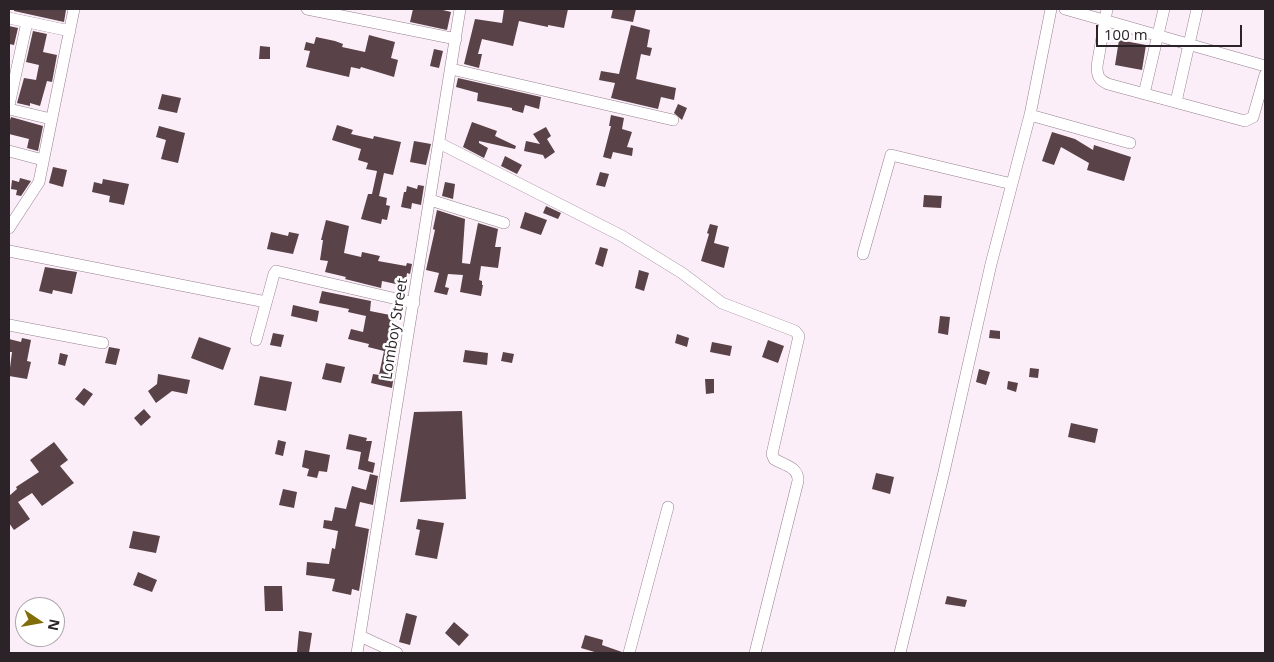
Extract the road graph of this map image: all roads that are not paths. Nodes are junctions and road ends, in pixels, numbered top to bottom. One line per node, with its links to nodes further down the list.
1 (74, 9): 11 (street)
2 (306, 9): 13 (street)
3 (460, 9): 13 (street, Lomboy Street)
4 (1051, 9): 22 (street)
5 (1065, 9): 8 (street)
6 (1164, 9): 12 (street)
7 (1197, 9): 14 (street)
8 (1105, 14): 12 (street); 18 (street)
9 (9, 18): 10 (street)
10 (28, 22): 11 (street); 20 (street)
11 (70, 31): 23 (street)
12 (1158, 34): 14 (street); 18 (street)
13 (456, 39): 16 (street, Lomboy Street)
14 (1188, 44): 15 (street); 19 (street)
15 (1265, 66)
16 (451, 69): 24 (street); 25 (street, Lomboy Street)
17 (1265, 75): 19 (street)
18 (1144, 94): 19 (street)
19 (1176, 102)
20 (9, 104)
21 (9, 109): 23 (street)
22 (1030, 115): 26 (street); 29 (street)
23 (50, 119): 28 (street)
24 (673, 120)
25 (439, 143): 30 (street, Lomboy Street); 45 (street)
26 (1130, 143)
27 (9, 151): 28 (street)
28 (43, 160): 32 (street)
29 (1012, 184): 34 (street); 46 (street)
30 (430, 200): 31 (street); 36 (street, Lomboy Street)
31 (504, 223)
32 (9, 228)
33 (9, 251): 35 (street)
34 (863, 254)
35 (266, 302): 36 (street); 38 (street)
36 (414, 303): 41 (street, Lomboy Street)
37 (9, 325): 39 (street)
38 (256, 340)
39 (102, 343)
40 (668, 507): 44 (street)
41 (360, 636): 42 (street, Lomboy Street); 43 (street)
42 (357, 653)
43 (397, 653)
44 (628, 653)
45 (755, 653)
46 (900, 653)

